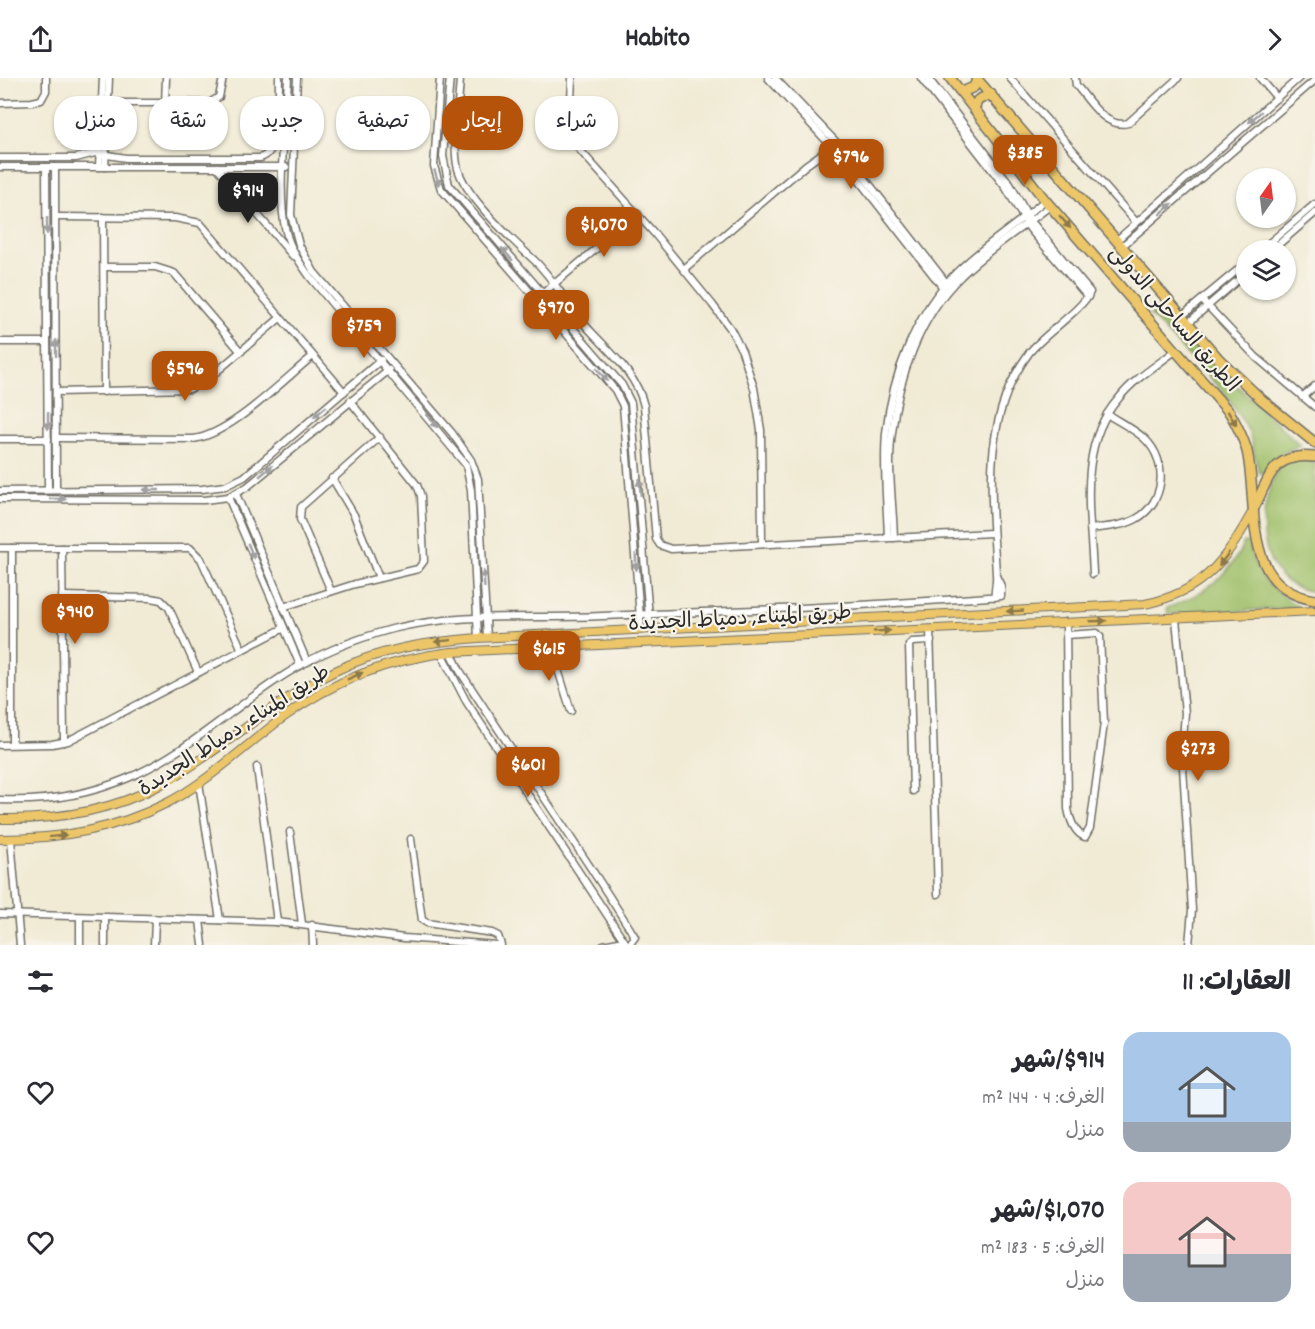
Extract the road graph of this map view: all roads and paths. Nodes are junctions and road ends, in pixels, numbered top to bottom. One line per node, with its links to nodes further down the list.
1 (46, 78): 31 (street)
2 (103, 78): 36 (street)
3 (109, 78): 27 (street)
4 (166, 78): 28 (street)
5 (223, 78): 29 (street)
6 (279, 78): 36 (street)
7 (288, 78): 43 (street)
8 (297, 78): 44 (street)
9 (440, 78): 112 (street, one-way to 112)
10 (450, 78): 63 (street, one-way to 10)
11 (460, 78): 61 (street)
12 (572, 78): 48 (street)
13 (768, 78): 34 (street)
14 (775, 78): 33 (street)
15 (921, 78): 51 (street)
16 (928, 78): 51 (street)
17 (950, 78): 25 (highway, الطريق الساحلى الدولى)
18 (977, 78): 25 (highway); 26 (highway, الطريق الساحلى الدولى)
19 (1010, 78): 52 (street)
20 (1075, 78): 21 (street)
21 (1178, 78)
22 (1260, 78): 30 (street)
23 (1299, 78): 30 (street)
24 (1315, 80): 55 (street, one-way to 24)
25 (962, 92): 32 (highway, الطريق الساحلى الدولى)
26 (991, 94): 32 (highway); 55 (highway, الطريق الساحلى الدولى)
27 (108, 96)
28 (165, 96)
29 (219, 96)
30 (1277, 98): 52 (street, one-way to 52)
31 (0, 103)
32 (974, 108): 45 (highway, الطريق الساحلى الدولى)
33 (839, 145): 34 (street); 62 (street)
34 (832, 146): 58 (street); 62 (street)
35 (103, 150): 36 (street)
36 (103, 153): 37 (street); 41 (street)
37 (0, 158)
38 (0, 167): 39 (street)
39 (46, 167): 40 (street); 69 (street, one-way to 69)
40 (55, 167): 41 (street); 49 (street)
41 (102, 167): 42 (street)
42 (217, 167): 43 (street); 56 (street)
43 (284, 167): 44 (street); 56 (street)
44 (293, 167): 79 (street)
45 (1048, 203): 51 (street); 70 (highway, الطريق الساحلى الدولى, one-way to 70)
46 (1315, 204): 53 (street)
47 (1315, 213): 54 (street)
48 (638, 214): 58 (street); 61 (street)
49 (56, 217): 50 (street); 76 (street, one-way to 49)
50 (103, 218): 57 (street); 66 (street)
51 (1025, 219): 62 (street); 99 (street)
52 (1136, 222): 55 (street)
53 (1273, 240)
54 (1284, 240)
55 (1118, 244): 67 (highway, الطريق الساحلى الدولى)
56 (300, 264): 73 (street)
57 (104, 267): 71 (street); 77 (street)
58 (684, 269): 101 (street)
59 (1236, 271): 64 (street)
60 (1236, 282): 65 (street)
61 (557, 286): 63 (street); 101 (street)
62 (946, 288): 100 (street)
63 (544, 296): 113 (street, one-way to 63)
64 (1202, 300): 65 (street); 67 (street)
65 (1208, 306): 67 (street); 80 (street)
66 (280, 318): 71 (street); 72 (street)
67 (1185, 320): 88 (highway, الطريق الساحلى الدولى)
68 (0, 342): 69 (street)
69 (47, 342): 87 (street, one-way to 87)
70 (1176, 351): 83 (street); 97 (highway, الطريق الساحلى الدولى, one-way to 97)
71 (241, 352): 77 (street)
72 (313, 356): 78 (street); 85 (street)
73 (381, 360): 74 (street); 78 (street)
74 (389, 370): 79 (street); 81 (street)
75 (1315, 386): 80 (street)
76 (56, 392): 77 (street); 85 (street)
77 (104, 392)
78 (344, 392): 93 (street, one-way to 93)
79 (415, 396): 114 (street, one-way to 114); 115 (street, one-way to 79)
80 (1302, 397): 82 (street)
81 (350, 401): 84 (street); 94 (street, one-way to 81)
82 (1315, 407)
83 (1107, 414): 98 (street); 98 (street)
84 (380, 437): 90 (street); 106 (street)
85 (56, 438): 93 (street)
86 (0, 439): 87 (street)
87 (48, 439): 92 (street)
88 (1315, 443)
89 (1315, 457): 97 (highway)
90 (332, 478): 106 (street); 107 (street)
91 (0, 490): 92 (street)
92 (48, 490): 93 (street)
93 (56, 490)
94 (236, 494): 95 (street); 110 (street)
95 (228, 497): 96 (street, one-way to 95); 120 (street, one-way to 120)
96 (0, 499)
97 (1254, 509): 109 (highway, الطريق الساحلى الدولى); 119 (main road, طريق الميناء, دمياط الجديدة, one-way to 119)
98 (1091, 529): 105 (street)
99 (992, 532): 100 (street); 113 (street)
100 (891, 538): 101 (street)
101 (762, 544)
102 (12, 548): 103 (street); 104 (street); 136 (street)
103 (62, 548): 108 (street); 129 (street)
104 (0, 549)
105 (1093, 574)
106 (379, 578): 107 (street)
107 (331, 591): 110 (street)
108 (62, 596): 133 (street); 135 (street)
109 (1315, 600)
110 (283, 607): 132 (street)
111 (1315, 611): 116 (main road, طريق الميناء, دمياط الجديدة)
112 (639, 615): 113 (street); 115 (street); 121 (street)
113 (648, 615): 121 (street)
114 (477, 618): 115 (street); 124 (street); 132 (street)
115 (486, 618): 124 (street)
116 (1176, 619): 117 (main road, طريق الميناء, دمياط الجديدة, one-way to 116); 170 (street)
117 (1066, 622): 122 (main road, طريق الميناء, دمياط الجديدة); 123 (street)
118 (711, 626): 119 (main road, طريق الميناء, دمياط الجديدة); 121 (main road, طريق الميناء, دمياط الجديدة); 125 (main road)
119 (724, 626): 126 (main road)
120 (284, 628): 129 (street); 132 (street)
121 (645, 629): 124 (main road, طريق الميناء, دمياط الجديدة)
122 (930, 629): 126 (main road, طريق الميناء, دمياط الجديدة, one-way to 122); 127 (street)
123 (1066, 635): 123 (street)
124 (482, 638): 142 (main road, طريق الميناء, دمياط الجديدة, one-way to 142)
125 (712, 639): 126 (main road, طريق الميناء, دمياط الجديدة); 128 (main road, طريق الميناء, دمياط الجديدة)
126 (724, 639)
127 (931, 641): 140 (street); 147 (street)
128 (554, 647): 130 (main road, طريق الميناء, دمياط الجديدة); 134 (street)
129 (242, 650): 133 (street)
130 (451, 652): 131 (main road, طريق الميناء, دمياط الجديدة); 160 (street)
131 (441, 653): 139 (main road, طريق الميناء, دمياط الجديدة, one-way to 131); 160 (street)
132 (303, 664): 141 (street)
133 (198, 672): 135 (street)
134 (571, 711)
135 (64, 742): 136 (street)
136 (12, 744): 137 (street)
137 (0, 745)
138 (257, 767): 155 (street)
139 (199, 783): 145 (main road, طريق الميناء, دمياط الجديدة, one-way to 139); 154 (street)
140 (913, 792)
141 (0, 800)
142 (0, 819)
143 (291, 832): 156 (street)
144 (0, 839): 145 (main road, طريق الميناء, دمياط الجديدة)
145 (11, 839): 149 (street)
146 (411, 839): 158 (street)
147 (938, 894)
148 (0, 914): 149 (street)
149 (18, 915): 150 (street); 161 (street)
150 (80, 917): 151 (street); 162 (street)
151 (105, 918): 152 (street); 163 (street)
152 (155, 919): 153 (street); 164 (street)
153 (200, 920): 154 (street); 165 (street)
154 (220, 920): 155 (street)
155 (277, 922): 156 (street)
156 (302, 924): 157 (street)
157 (312, 925): 159 (street); 166 (street)
158 (446, 926): 159 (street); 168 (street)
159 (445, 940): 167 (street)
160 (627, 944): 169 (street)
161 (20, 945)
162 (80, 945)
163 (105, 945)
164 (154, 945)
165 (203, 945)
166 (313, 945)
167 (496, 945)
168 (501, 945)
169 (603, 945)
170 (1189, 945)

